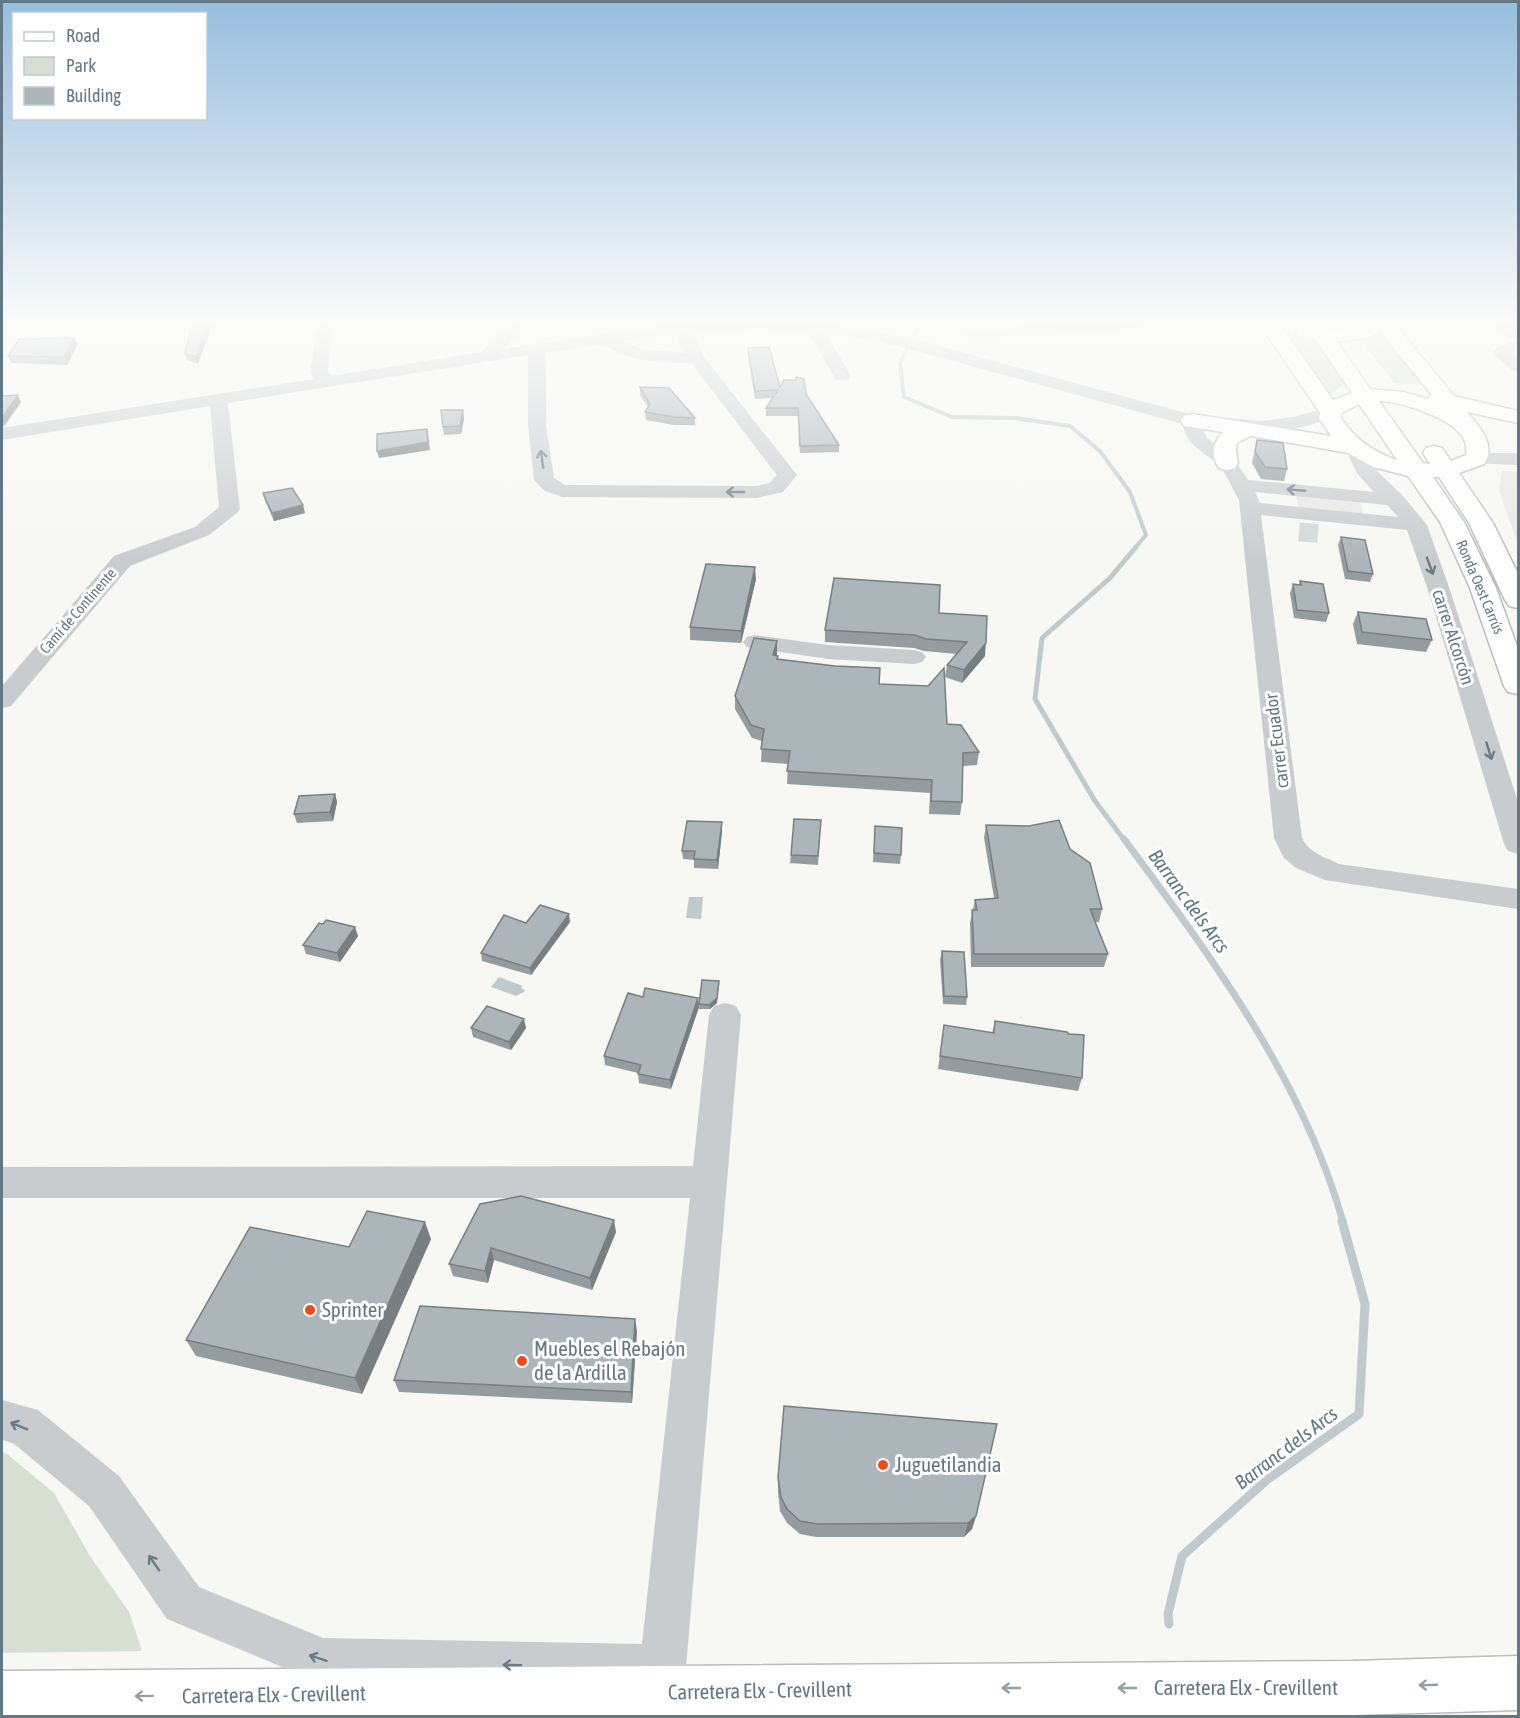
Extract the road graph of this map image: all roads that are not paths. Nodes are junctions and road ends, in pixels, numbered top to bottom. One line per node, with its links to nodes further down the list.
1 (192, 403): 20 (street)
2 (218, 403): 41 (street, Camí de Continente)
3 (537, 403): 4 (street, one-way to 3)
4 (734, 403)
5 (1128, 403): 17 (street)
6 (1324, 403): 15 (main road, Ronda Oest Carrús)
7 (1343, 403): 15 (main road)
8 (1370, 403): 26 (main road, Ronda Oest Carrús)
9 (1397, 403): 27 (main road, Ronda Oest Carrús)
10 (1415, 403): 19 (main road)
11 (1450, 403): 19 (main road, Ronda Oest Carrús)
12 (1463, 403): 16 (main road)
13 (1498, 403): 14 (main road)
14 (1518, 411)
15 (1331, 413): 17 (street); 21 (main road, Ronda Oest Carrús)
16 (1518, 417)
17 (1192, 421): 18 (main road); 24 (street, carrer Ecuador)
18 (1245, 431): 21 (main road); 24 (main road)
19 (1471, 431): 22 (main road, Ronda Oest Carrús)
20 (2, 434)
21 (1355, 448): 25 (main road, Ronda Oest Carrús); 30 (street, carrer Alcorcón)
22 (1476, 459): 23 (street); 27 (main road, Ronda Oest Carrús); 36 (main road, Ronda Oest Carrús)
23 (1518, 459)
24 (1227, 462): 29 (street, carrer Ecuador)
25 (1383, 462): 26 (main road, Ronda Oest Carrús); 32 (main road, Ronda Oest Carrús)
26 (1418, 469): 27 (main road, Ronda Oest Carrús); 32 (main road, Ronda Oest Carrús)
27 (1446, 469): 36 (main road, Ronda Oest Carrús)
28 (1328, 493): 29 (street, one-way to 29); 30 (street); 34 (street)
29 (1245, 497): 31 (street); 43 (street, carrer Ecuador)
30 (1396, 500): 35 (street, carrer Alcorcón)
31 (1276, 516): 34 (street); 34 (street)
32 (1452, 522): 40 (main road, Ronda Oest Carrús)
33 (1388, 523): 34 (street); 34 (street); 35 (street)
34 (1319, 525)
35 (1416, 525): 42 (street, carrer Alcorcón, one-way to 42)
36 (1503, 564): 37 (main road, Ronda Oest Carrús)
37 (1518, 600)
38 (754, 642): 39 (street)
39 (914, 657)
40 (1518, 686)
41 (2, 701)
42 (1518, 844)
43 (1518, 899)
44 (725, 1015): 46 (street)
45 (2, 1182): 46 (street)
46 (709, 1182): 48 (street)
47 (2, 1420): 48 (street, one-way to 47)
48 (663, 1668): 50 (street)
49 (1508, 1681): 50 (main road, Carretera Elx - Crevillent, one-way to 50)
50 (969, 1689): 51 (main road, Carretera Elx - Crevillent, one-way to 51)
51 (2, 1698)

